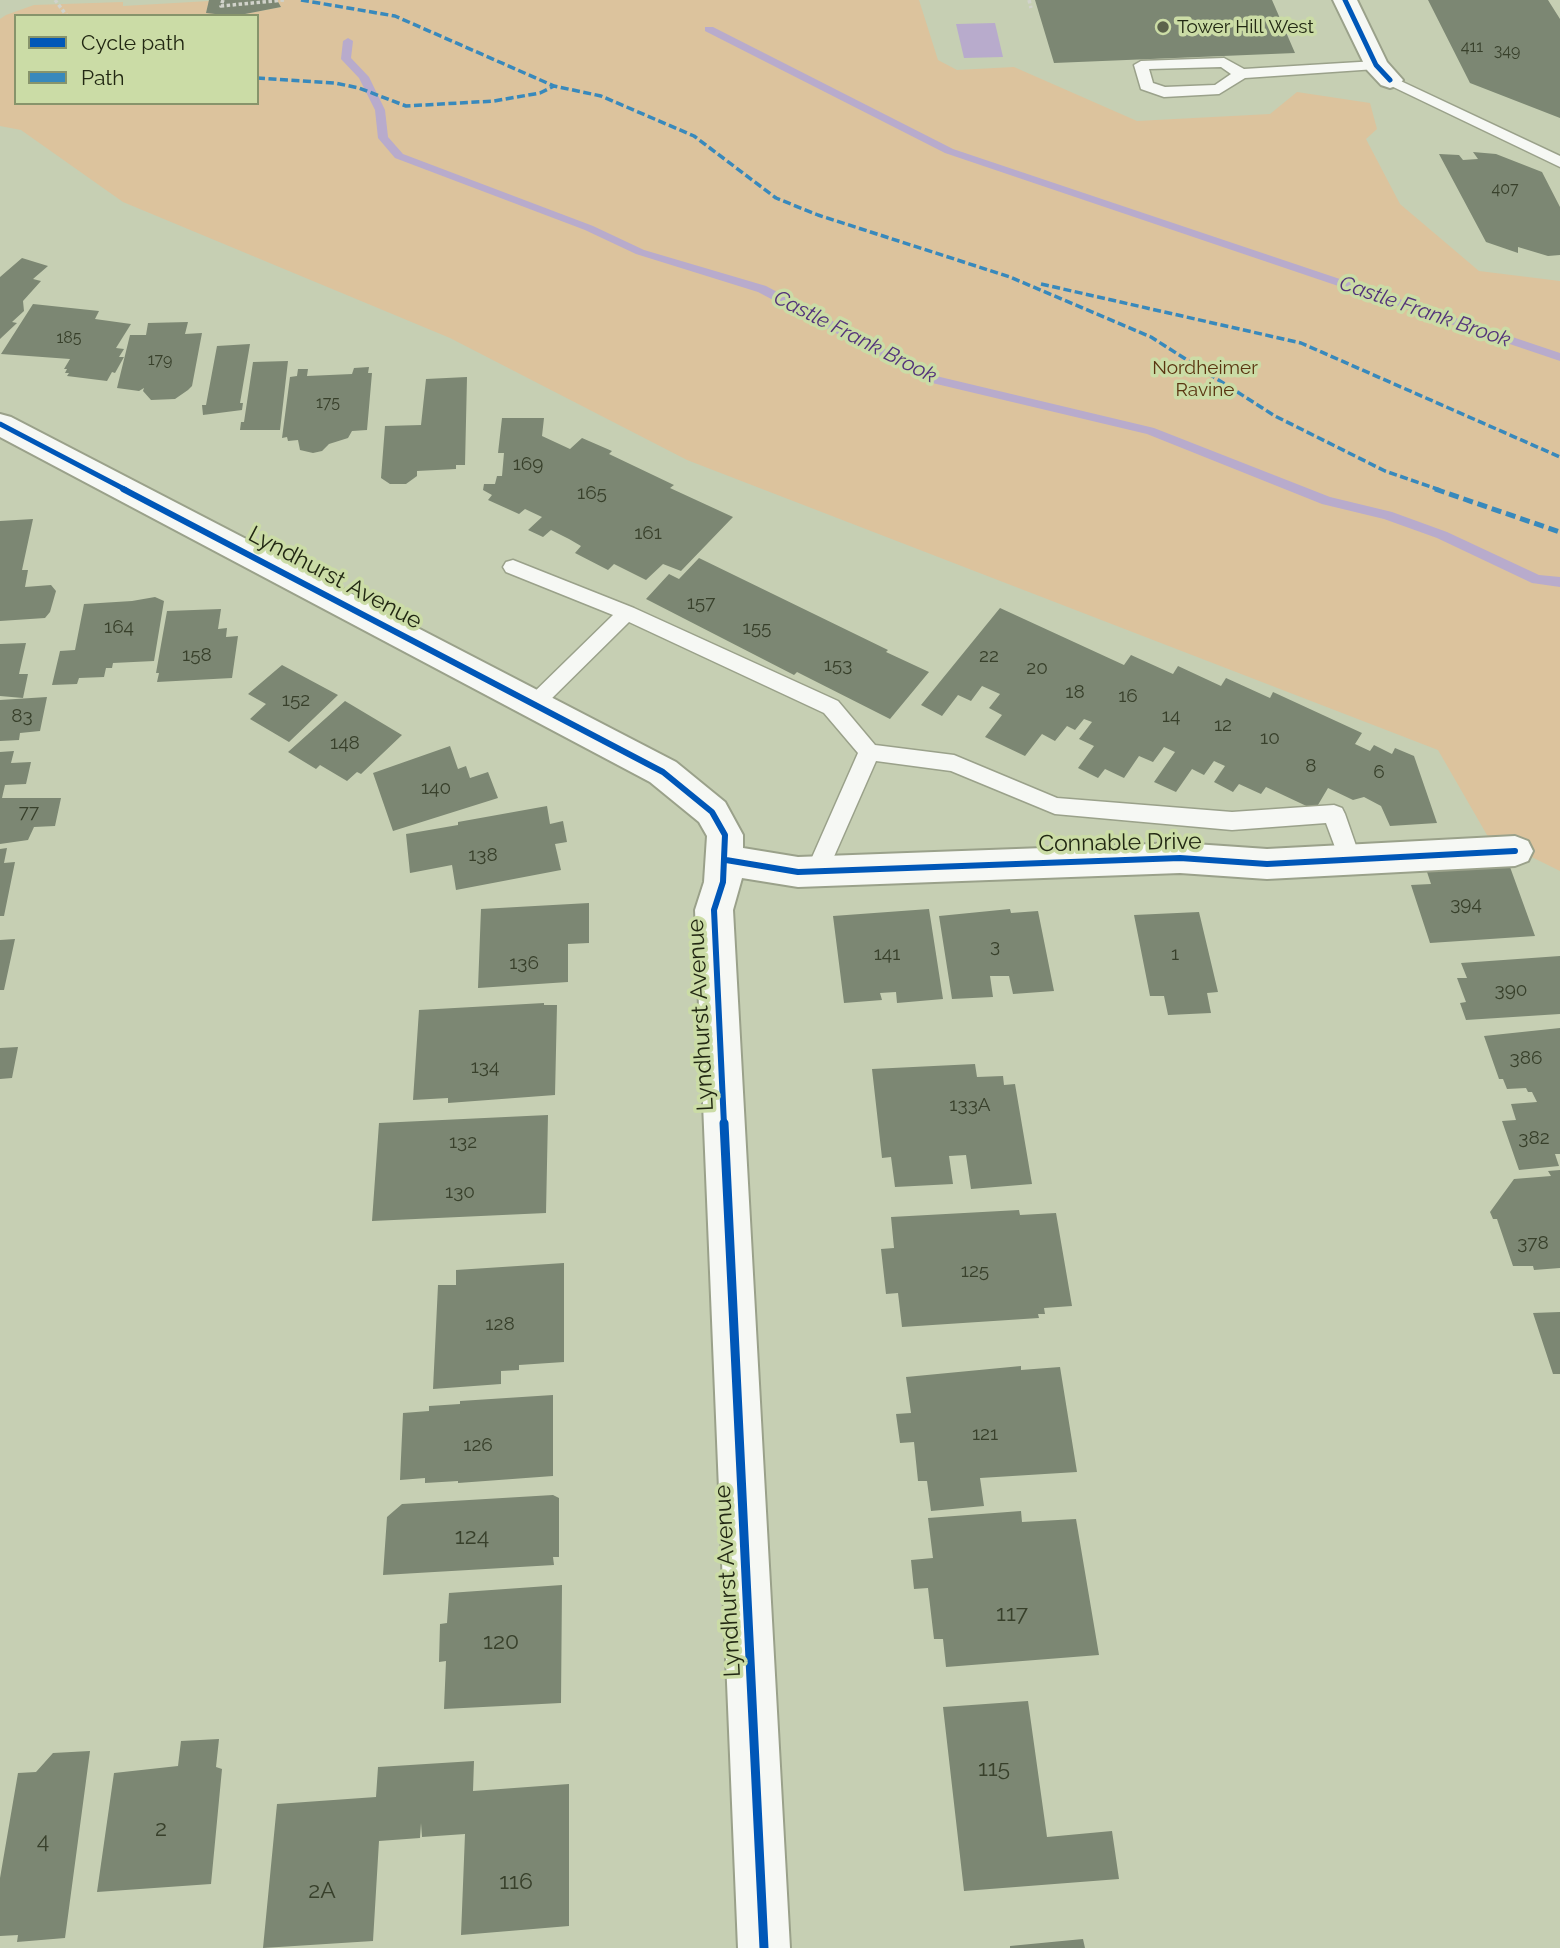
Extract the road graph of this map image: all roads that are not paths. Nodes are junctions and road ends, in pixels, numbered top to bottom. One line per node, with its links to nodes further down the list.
1 (1345, 0): 2 (street)
2 (1383, 72): 3 (lane); 4 (lane)
3 (1241, 74): 3 (lane)
4 (1560, 162)
5 (0, 424): 8 (street, Lyndhurst Avenue)
6 (513, 567): 7 (lane)
7 (627, 613): 8 (lane); 9 (lane)
8 (534, 704): 11 (street, Lyndhurst Avenue)
9 (869, 752): 12 (lane); 13 (lane)
10 (1515, 851): 12 (street, Connable Drive)
11 (726, 860): 13 (street, Connable Drive); 14 (street, Lyndhurst Avenue)
12 (1350, 860): 13 (street, Connable Drive)
13 (817, 871)
14 (764, 1948)

